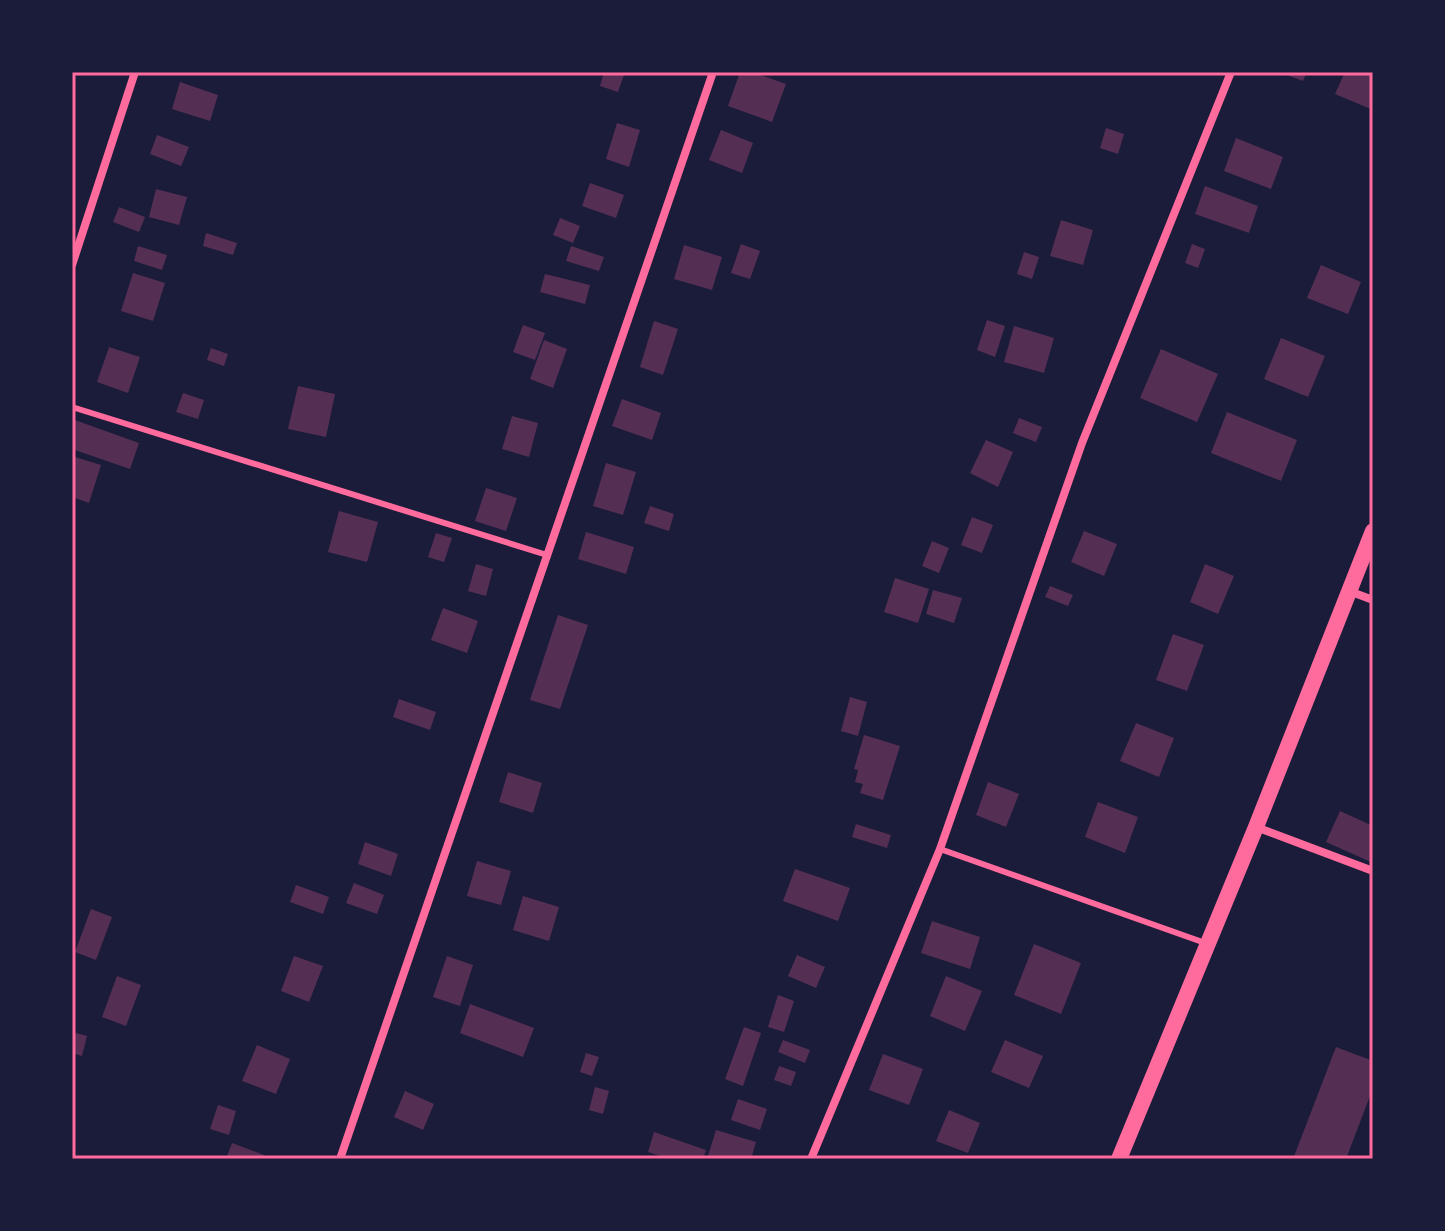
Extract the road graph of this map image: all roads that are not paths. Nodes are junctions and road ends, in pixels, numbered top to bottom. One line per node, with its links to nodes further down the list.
1 (135, 72): 4 (street)
2 (713, 72): 7 (street)
3 (1231, 72): 11 (street)
4 (72, 265)
5 (72, 407): 7 (lane)
6 (1373, 531): 8 (main road)
7 (547, 555): 14 (street)
8 (1349, 591): 9 (street); 10 (main road)
9 (1373, 600)
10 (1256, 827): 12 (street); 13 (main road)
11 (940, 849): 13 (lane); 15 (street)
12 (1373, 871)
13 (1208, 944): 16 (main road)
14 (340, 1159)
15 (811, 1159)
16 (1119, 1159)

